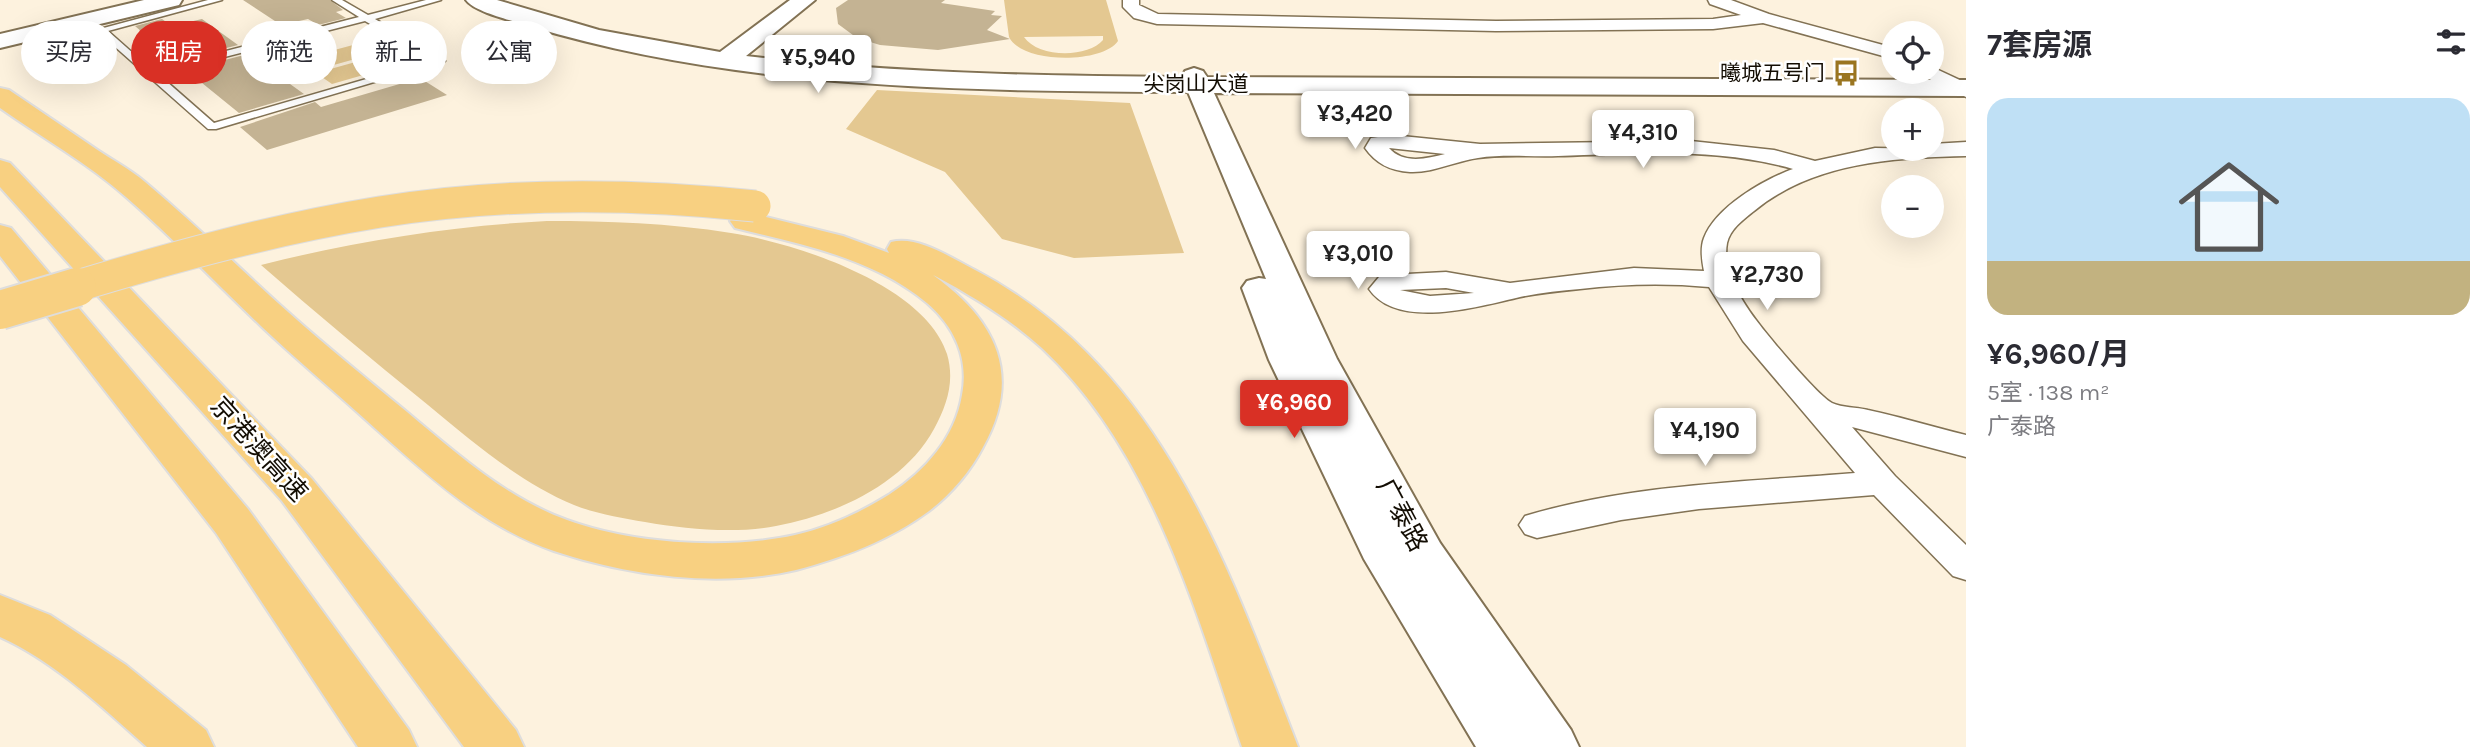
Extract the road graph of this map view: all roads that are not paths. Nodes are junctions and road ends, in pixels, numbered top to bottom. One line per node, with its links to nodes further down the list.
1 (144, 0): 15 (main road)
2 (171, 0): 16 (main road)
3 (218, 0): 13 (lane)
4 (336, 0): 11 (lane)
5 (437, 0): 11 (lane)
6 (477, 0): 20 (main road, 尖岗山大道)
7 (509, 0): 20 (main road, 尖岗山大道)
8 (804, 0): 20 (main road)
9 (1131, 0): 12 (street)
10 (1716, 0): 12 (street)
11 (367, 18): 18 (lane); 23 (lane)
12 (1763, 18): 17 (street)
13 (136, 21)
14 (131, 22): 19 (lane)
15 (0, 36)
16 (0, 41)
17 (1881, 50)
18 (227, 54)
19 (131, 56)
20 (729, 57): 21 (main road, 尖岗山大道)
21 (1185, 80): 22 (main road, 尖岗山大道); 45 (main road, 广泰路); 46 (main road, 广泰路)
22 (1955, 83)
23 (163, 84)
24 (0, 96): 29 (highway)
25 (1966, 149): 27 (street)
26 (1477, 151): 27 (street)
27 (1814, 168): 31 (street)
28 (0, 169): 43 (highway, 京港澳高速)
29 (750, 214): 33 (highway, bridge); 34 (highway); 44 (highway)
30 (0, 235): 42 (highway)
31 (1719, 280): 32 (street); 35 (street)
32 (1510, 291)
33 (0, 310)
34 (0, 328)
35 (1822, 411): 36 (street); 37 (street)
36 (1966, 446)
37 (1882, 483): 38 (street); 39 (street)
38 (1537, 525)
39 (1966, 566)
40 (0, 615): 41 (highway)
41 (186, 747)
42 (389, 747)
43 (496, 747)
44 (1270, 747)
45 (1506, 747)
46 (1551, 747)

